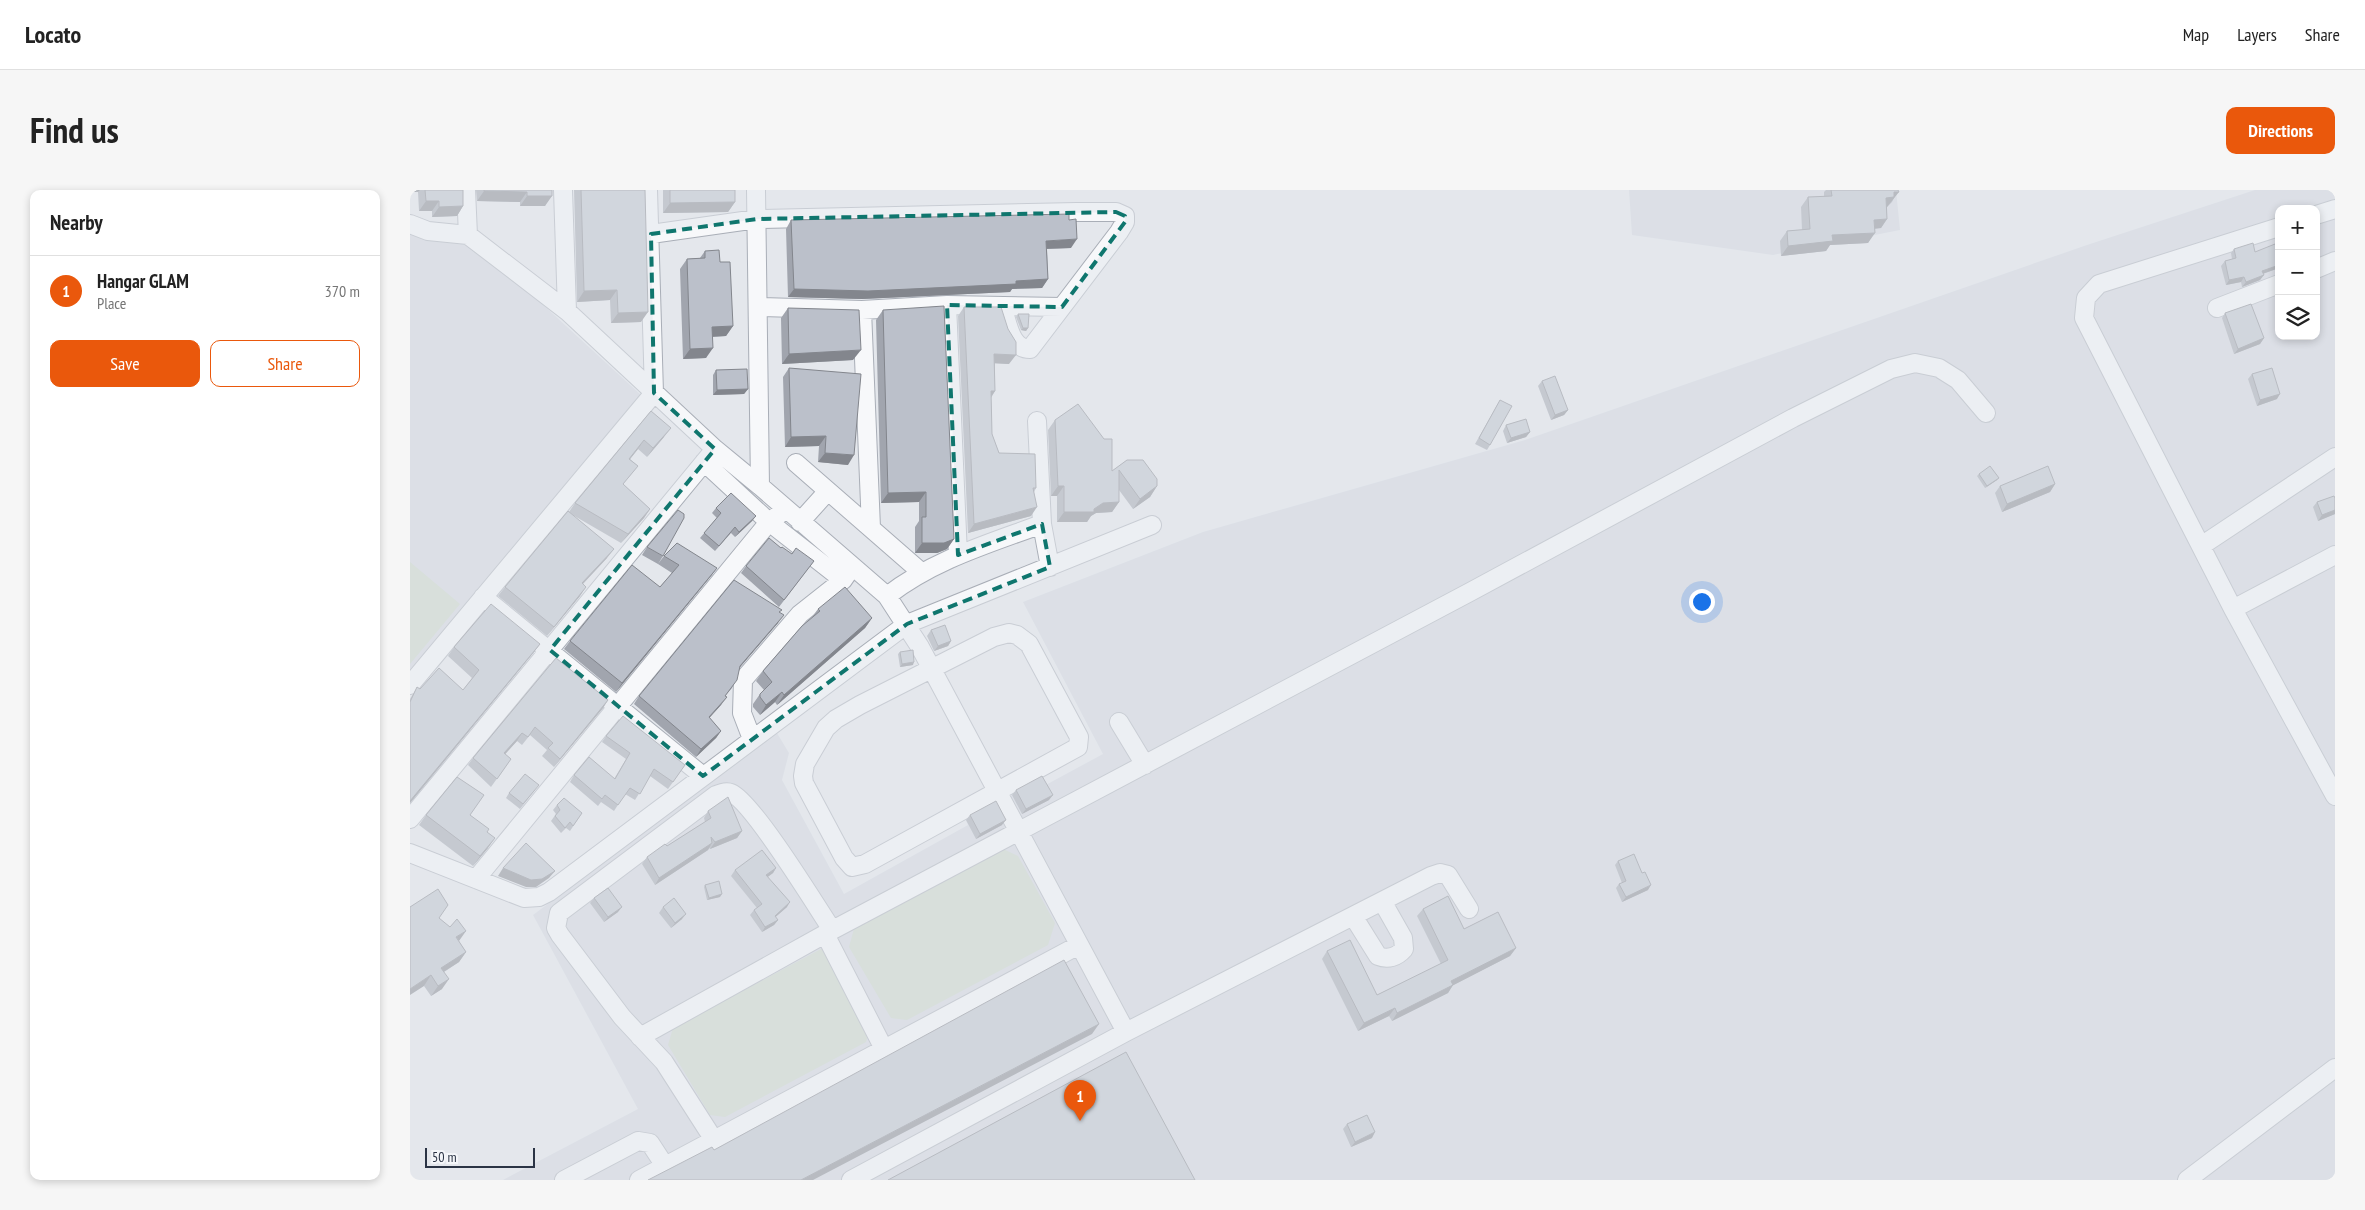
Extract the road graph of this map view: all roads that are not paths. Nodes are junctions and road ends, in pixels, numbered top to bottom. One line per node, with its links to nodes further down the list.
1 (466, 190): 11 (street)
2 (563, 190): 21 (street)
3 (648, 190): 10 (street)
4 (756, 190): 7 (street)
5 (2335, 209): 6 (street)
6 (2320, 214)
7 (757, 219): 10 (street); 17 (street); 18 (street)
8 (410, 224): 11 (street)
9 (2275, 227): 36 (street)
10 (651, 234): 22 (street)
11 (468, 236): 21 (street)
12 (2335, 261): 13 (street)
13 (2320, 267)
14 (2275, 286): 19 (street)
15 (947, 305): 16 (street); 20 (street); 37 (street)
16 (1002, 306): 18 (street); 18 (street)
17 (758, 307): 20 (street); 28 (street)
18 (1062, 307)
19 (2217, 308)
20 (862, 310): 35 (street)
21 (568, 311): 22 (street)
22 (654, 393): 25 (street); 43 (street)
23 (1986, 413): 52 (street)
24 (1037, 421): 33 (street)
25 (709, 456): 28 (street); 31 (street); 46 (street)
26 (2335, 457): 36 (street)
27 (796, 464): 29 (street)
28 (760, 486): 30 (street)
29 (827, 492): 32 (street); 35 (street)
30 (786, 509): 31 (street); 32 (street)
31 (769, 522): 41 (street); 49 (street)
32 (800, 522): 41 (street)
33 (1042, 524): 37 (street); 39 (street)
34 (1152, 525): 39 (street)
35 (871, 528): 40 (street)
36 (2201, 546): 44 (street)
37 (958, 555): 40 (street)
38 (2335, 555): 44 (street)
39 (1050, 567): 45 (street)
40 (921, 572): 42 (street)
41 (848, 573): 42 (street); 51 (street)
42 (887, 596): 45 (street)
43 (483, 597): 46 (street); 48 (street)
44 (2233, 609): 55 (street)
45 (907, 624): 47 (street); 51 (street)
46 (550, 650): 49 (street); 56 (street)
47 (932, 669): 54 (street); 54 (street); 54 (street)
48 (410, 685)
49 (619, 706): 53 (street); 59 (street)
50 (1119, 722): 52 (street)
51 (752, 739): 53 (street)
52 (1144, 765): 57 (street)
53 (703, 776): 59 (street)
54 (997, 792): 57 (street)
55 (2335, 796)
56 (410, 819)
57 (1018, 832): 63 (street); 64 (street)
58 (410, 853): 59 (street)
59 (476, 879)
60 (1382, 901): 61 (street); 62 (street); 62 (street)
61 (1469, 909)
62 (1353, 916): 65 (street)
63 (829, 932): 66 (street); 66 (street); 67 (street)
64 (1079, 945): 65 (street); 67 (street)
65 (1126, 1032): 73 (street)
66 (640, 1037): 69 (street)
67 (884, 1049): 69 (street)
68 (2335, 1068): 74 (street)
69 (714, 1140): 70 (street)
70 (665, 1166): 71 (street); 72 (street)
71 (564, 1180)
72 (639, 1180)
73 (851, 1180)
74 (2188, 1180)

